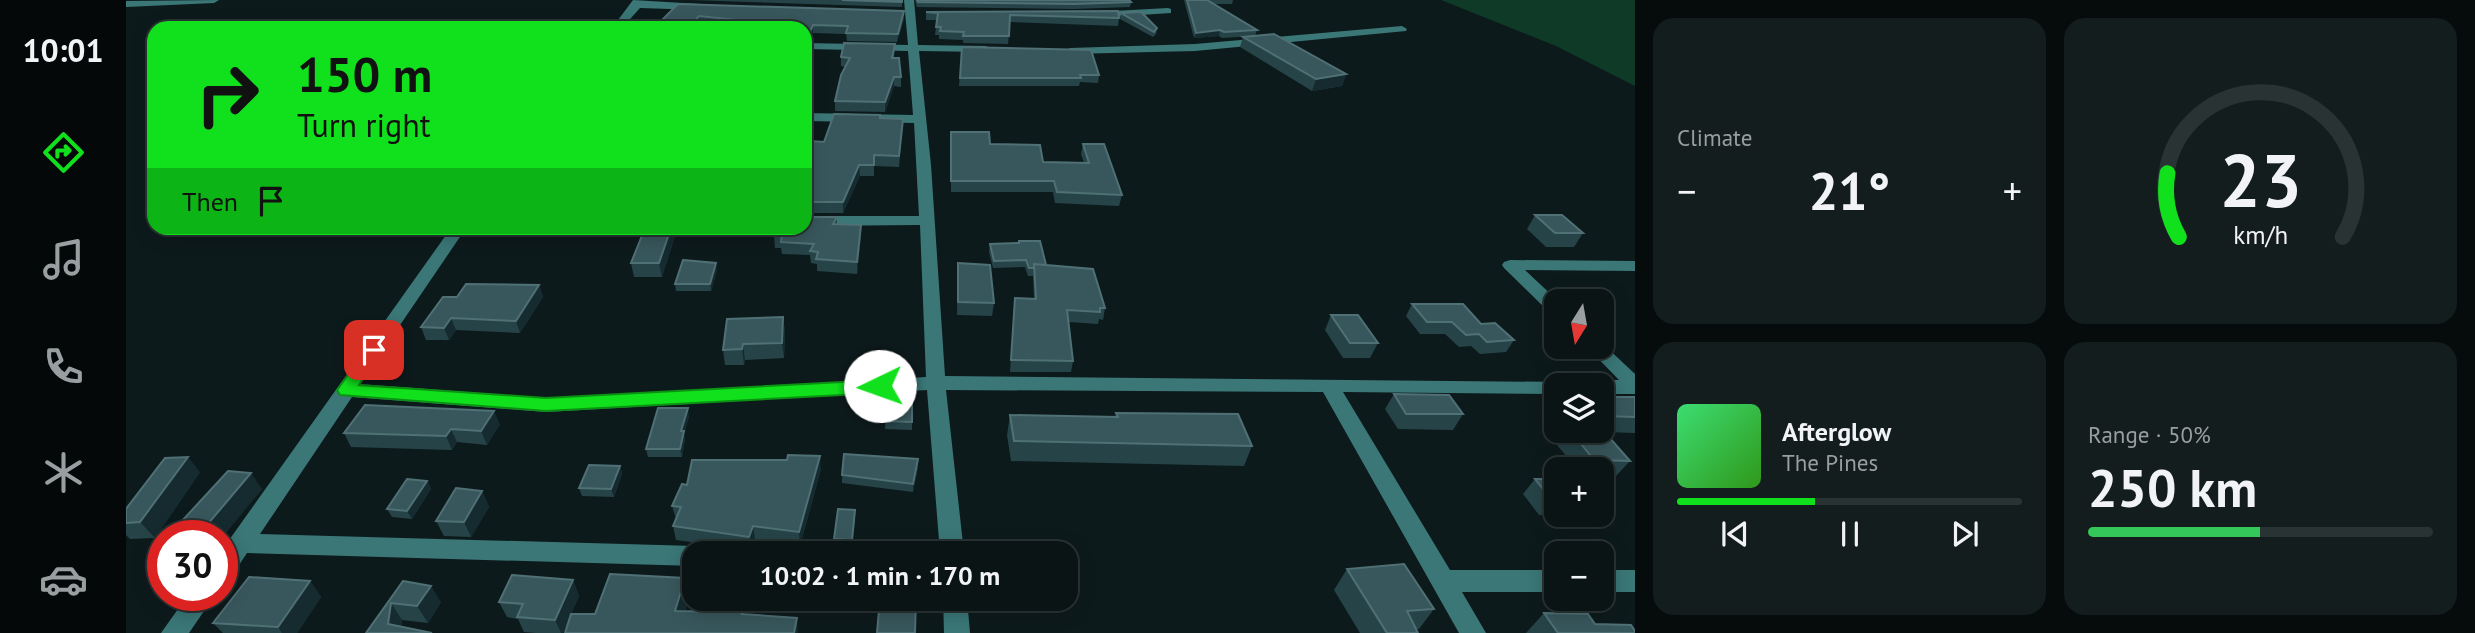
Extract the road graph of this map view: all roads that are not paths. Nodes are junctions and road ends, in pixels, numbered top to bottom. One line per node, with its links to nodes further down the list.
1 (214, 0): 3 (street)
2 (638, 2): 4 (street); 8 (street)
3 (126, 4)
4 (707, 8)
5 (911, 10): 11 (street)
6 (1168, 11): 7 (street)
7 (1082, 15)
8 (623, 21)
9 (1402, 29): 13 (street)
10 (812, 46): 11 (street)
11 (913, 47): 12 (street); 15 (street)
12 (992, 49)
13 (1058, 51)
14 (812, 117): 15 (street)
15 (920, 119): 17 (street)
16 (812, 220): 17 (street)
17 (928, 220): 22 (street)
18 (453, 235): 27 (street)
19 (1635, 266): 20 (street)
20 (1544, 298)
21 (1608, 359): 24 (street)
22 (936, 383): 23 (street); 27 (street); 28 (street)
23 (1329, 385): 25 (street); 32 (street)
24 (1635, 386): 26 (street)
25 (1544, 387)
26 (1614, 387)
27 (346, 390): 29 (street)
28 (951, 541)
29 (243, 543): 30 (street); 31 (street)
30 (238, 549)
31 (682, 556)
32 (1443, 581): 33 (street); 40 (street)
33 (1544, 581)
34 (1614, 581): 35 (street)
35 (1635, 581)
36 (191, 611): 38 (street)
37 (956, 611): 39 (street)
38 (174, 633)
39 (957, 633)
40 (1473, 633)

